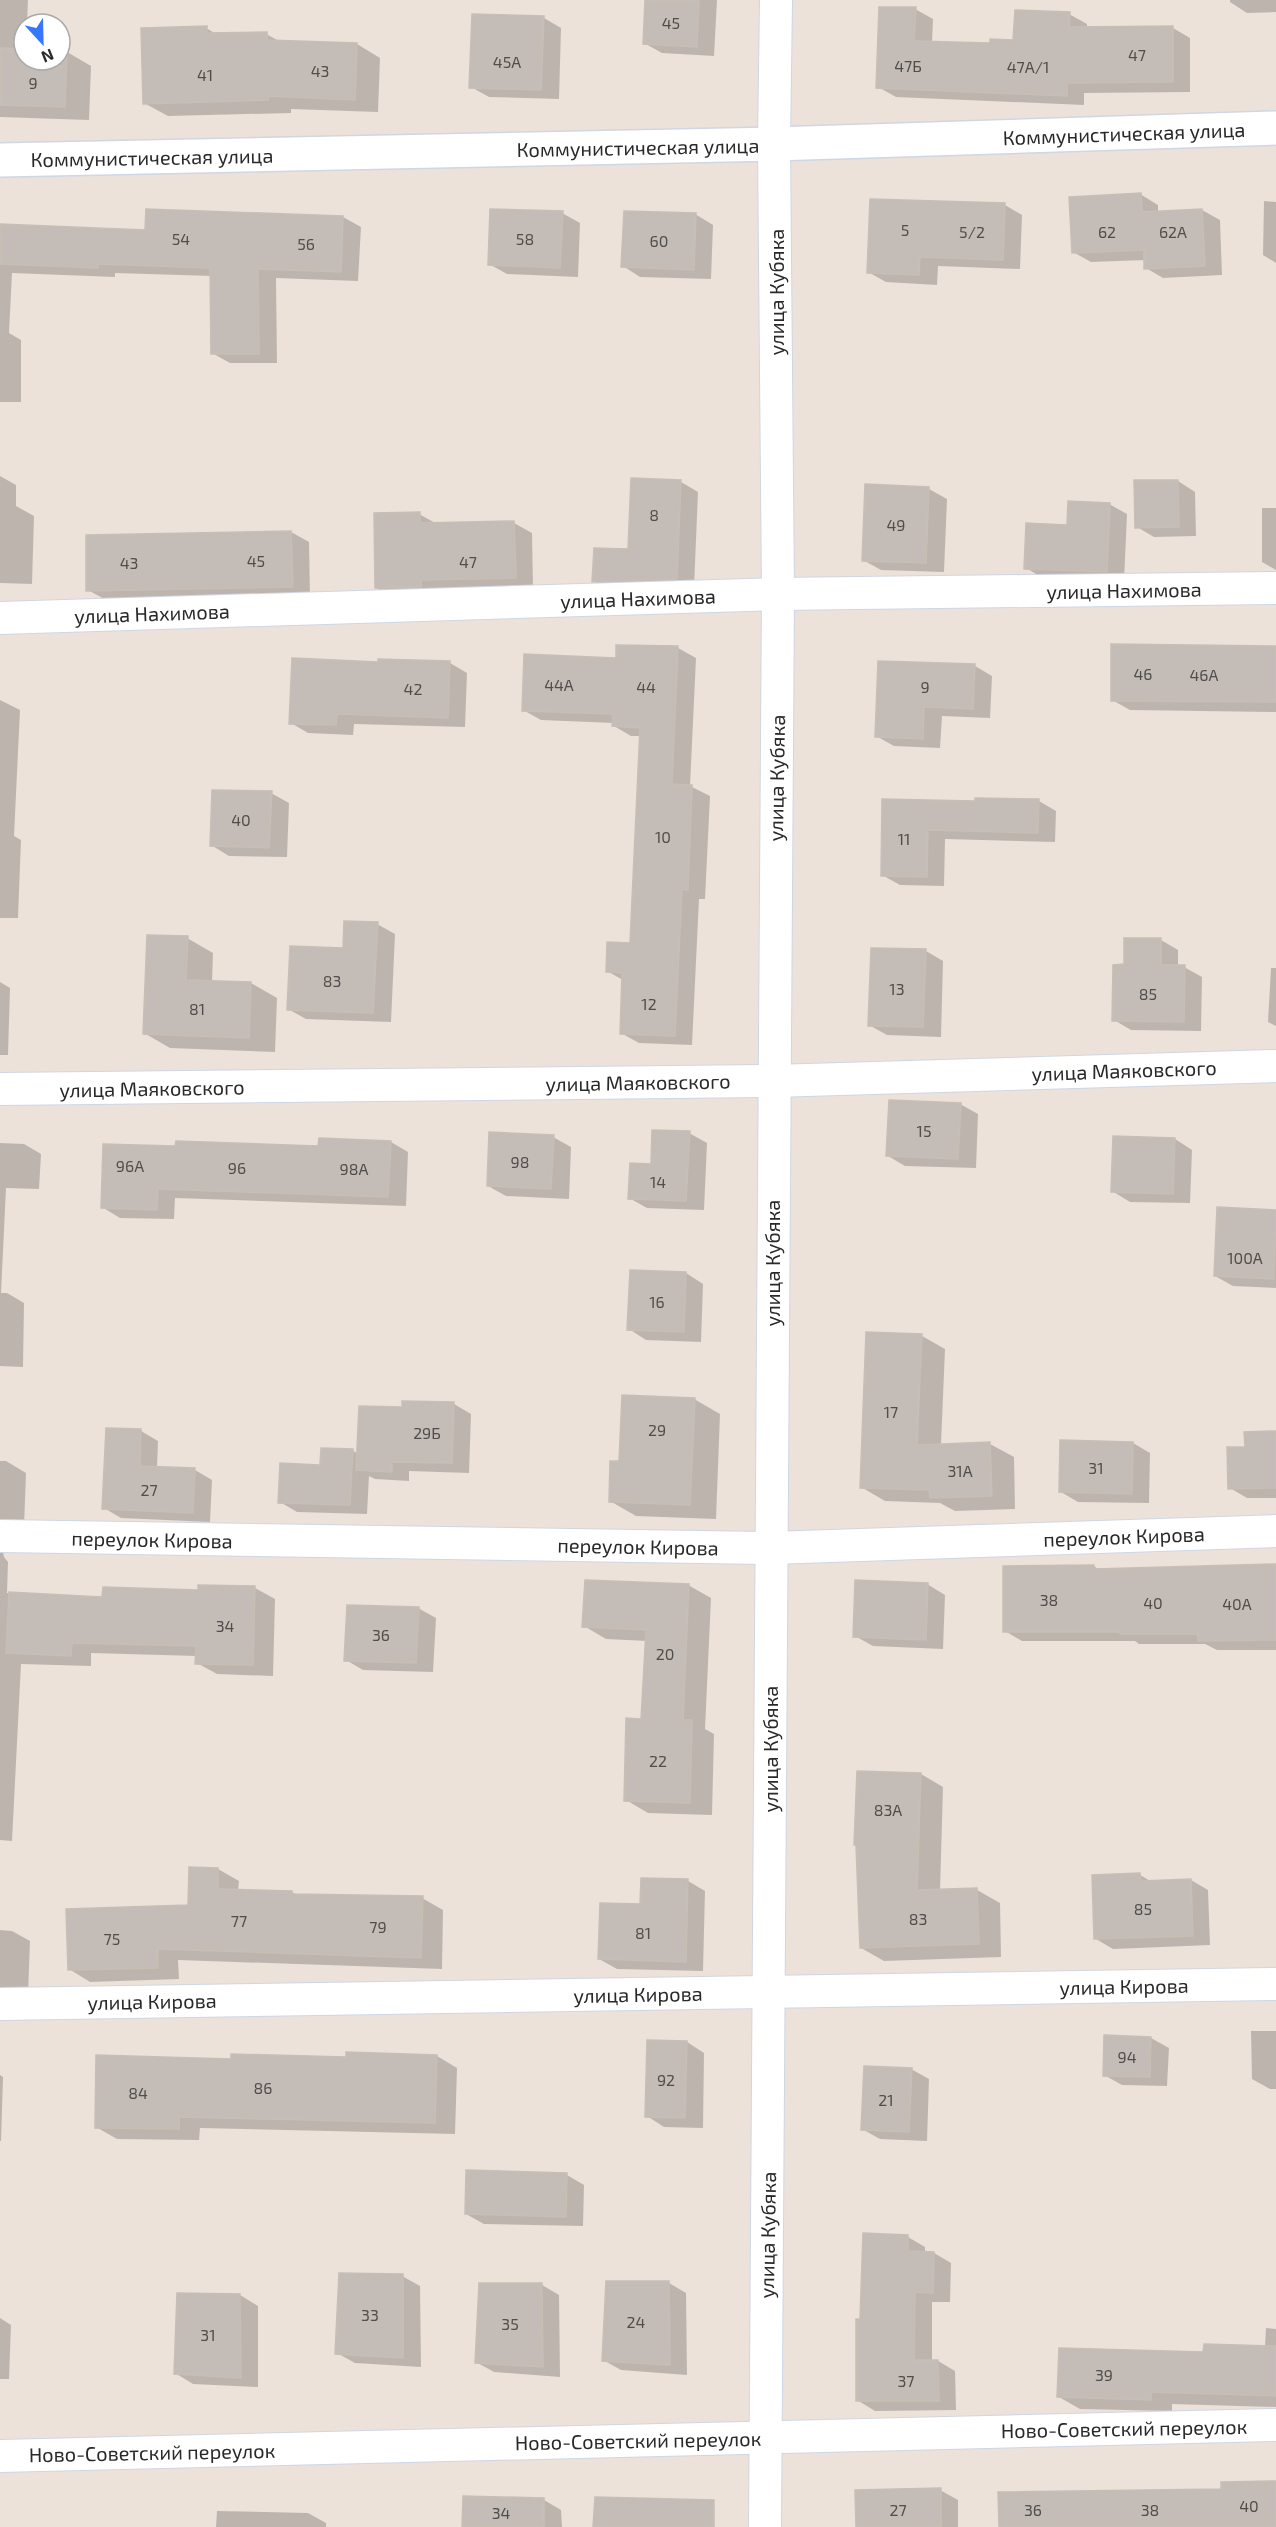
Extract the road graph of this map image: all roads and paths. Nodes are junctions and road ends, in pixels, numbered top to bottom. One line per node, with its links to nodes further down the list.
1 (776, 0): 3 (street, улица Кубяка)
2 (1276, 128): 3 (street, Коммунистическая улица)
3 (774, 144): 4 (street, Коммунистическая улица); 6 (street, улица Кубяка)
4 (0, 160)
5 (1276, 588): 6 (street, улица Нахимова)
6 (778, 594): 7 (street, улица Нахимова); 9 (street, улица Кубяка)
7 (0, 618)
8 (1276, 1066): 9 (street, улица Маяковского)
9 (773, 1081): 10 (street, улица Маяковского); 13 (street, улица Кубяка)
10 (0, 1089)
11 (1276, 1531): 13 (street, переулок Кирова)
12 (0, 1536): 13 (street, переулок Кирова)
13 (771, 1548): 15 (street, улица Кубяка)
14 (1276, 1984): 15 (street, улица Кирова)
15 (770, 1992): 16 (street, улица Кирова); 18 (street, улица Кубяка)
16 (0, 2004)
17 (1276, 2425): 18 (street, Ново-Советский переулок)
18 (765, 2437): 19 (street, Ново-Советский переулок); 20 (street, улица Кубяка)
19 (0, 2456)
20 (765, 2527)

